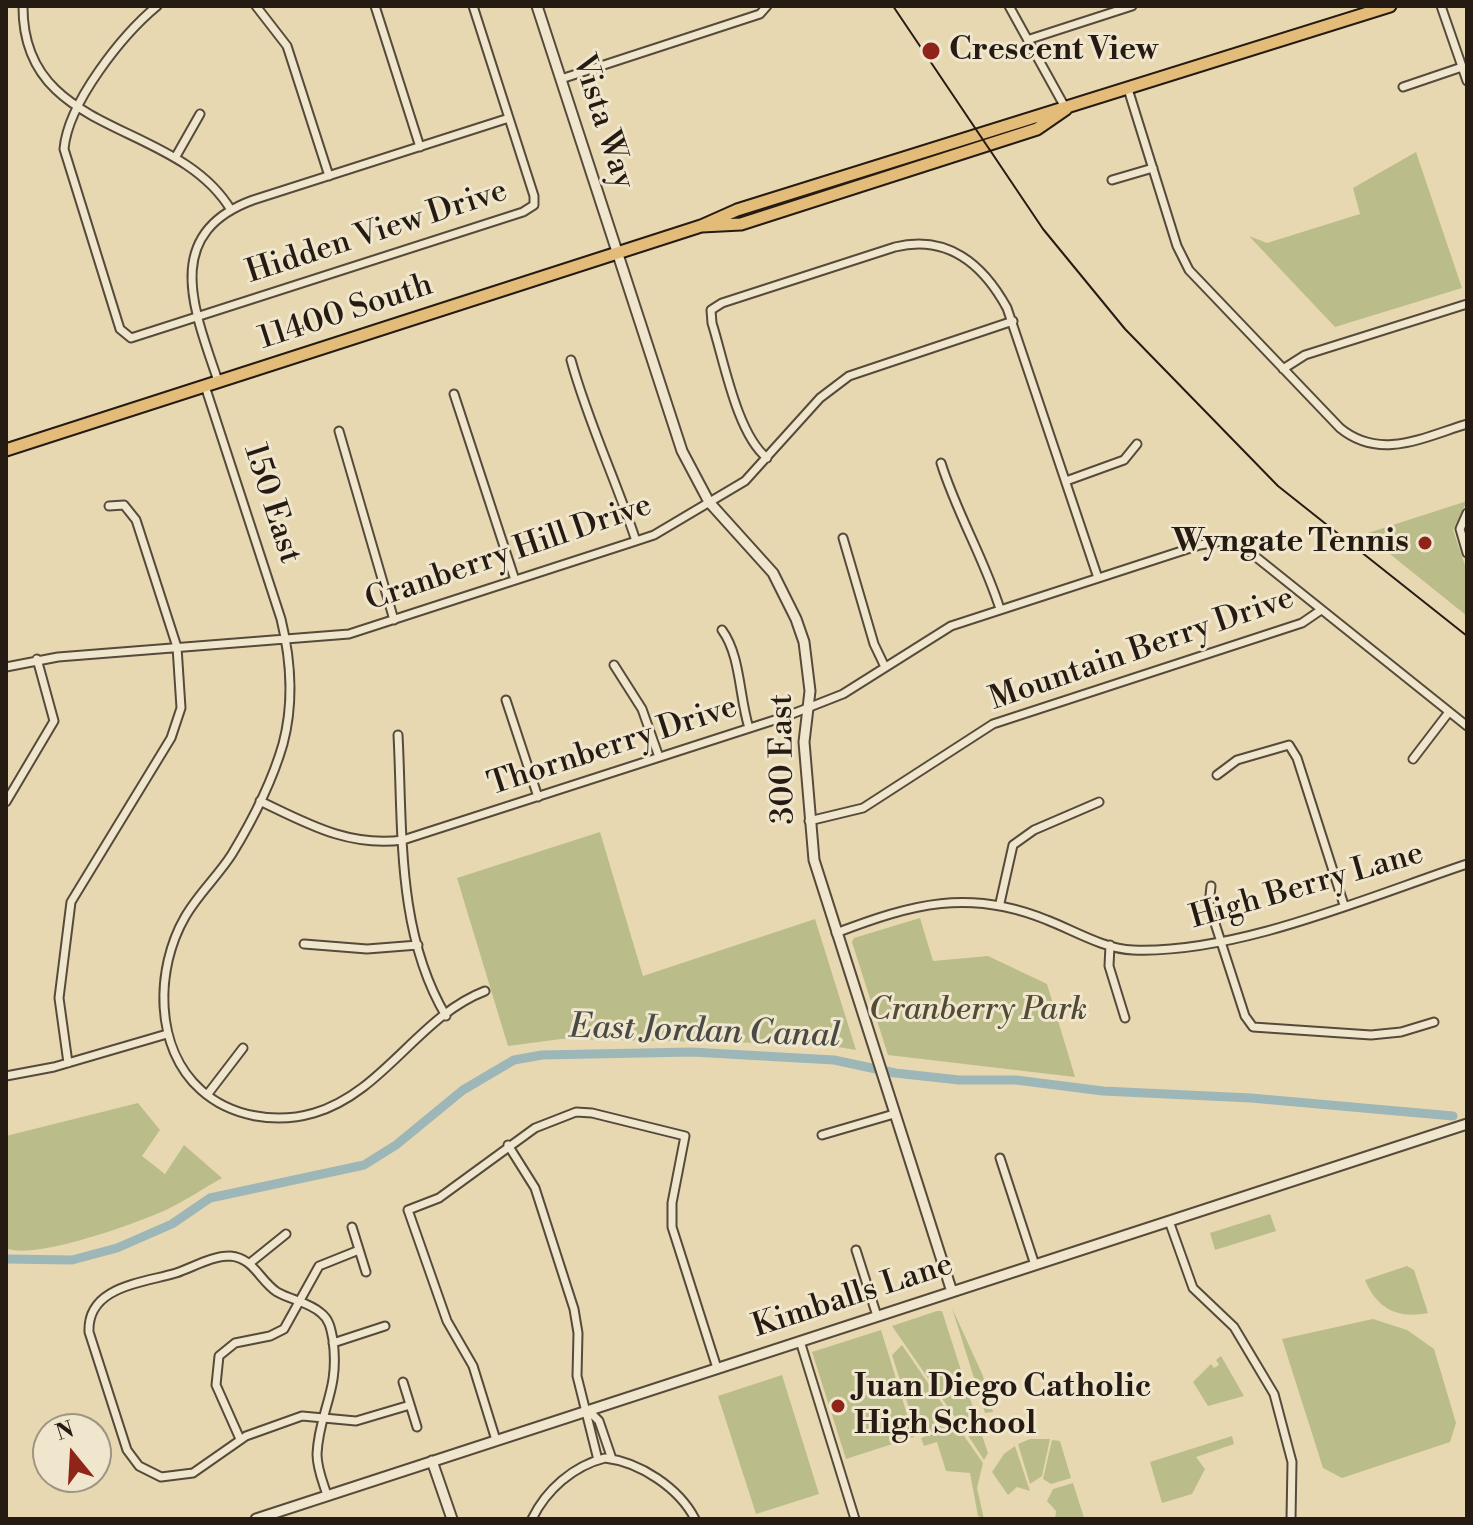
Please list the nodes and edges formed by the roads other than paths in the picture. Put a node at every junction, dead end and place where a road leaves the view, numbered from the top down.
1 (23, 6) edge
2 (256, 6) edge
3 (375, 6) edge
4 (473, 6) edge
5 (537, 6) edge
6 (767, 6) edge
7 (1009, 6) edge
8 (1132, 6) edge
9 (1390, 6) edge
10 (1441, 6) edge
11 (151, 8) edge
12 (1030, 39) junction
13 (1462, 67) junction
14 (561, 79) junction
15 (1467, 81) edge
16 (1403, 87) dead end
17 (1128, 89) junction
18 (79, 107) junction
19 (1066, 109) junction
20 (200, 114) dead end
21 (509, 118) junction
22 (420, 147) junction
23 (175, 158) junction
24 (1153, 168) junction
25 (329, 176) junction
26 (1112, 180) dead end
27 (231, 210) junction
28 (617, 253) junction
29 (1467, 304) edge
30 (197, 317) junction
31 (1013, 321) junction
32 (571, 360) dead end
33 (1283, 369) junction
34 (218, 381) junction
35 (205, 386) junction
36 (454, 394) dead end
37 (1467, 424) edge
38 (339, 431) dead end
39 (1137, 444) dead end
40 (6, 450) edge
41 (767, 458) junction
42 (941, 463) dead end
43 (1066, 481) junction
44 (709, 502) junction
45 (109, 506) dead end
46 (1465, 516) edge
47 (843, 538) dead end
48 (636, 541) junction
49 (1467, 553) edge
50 (1098, 578) junction
51 (515, 580) junction
52 (1000, 609) junction
53 (1321, 610) junction
54 (394, 620) junction
55 (722, 630) dead end
56 (285, 638) junction
57 (177, 647) junction
58 (37, 659) junction
59 (614, 665) dead end
60 (6, 667) edge
61 (885, 667) junction
62 (506, 700) dead end
63 (808, 708) junction
64 (1449, 712) junction
65 (1467, 726) edge
66 (749, 728) junction
67 (398, 735) dead end
68 (659, 757) junction
69 (1413, 759) dead end
70 (1217, 775) dead end
71 (538, 797) junction
72 (260, 801) junction
73 (6, 802) edge
74 (1099, 802) dead end
75 (809, 821) junction
76 (403, 840) junction
77 (1467, 864) edge
78 (1211, 886) dead end
79 (1000, 903) junction
80 (1344, 905) junction
81 (836, 933) junction
82 (1221, 943) junction
83 (304, 944) dead end
84 (418, 945) junction
85 (1110, 945) junction
86 (485, 991) dead end
87 (446, 1016) junction
88 (1125, 1018) dead end
89 (1434, 1022) dead end
90 (167, 1034) junction
91 (243, 1048) dead end
92 (68, 1063) junction
93 (6, 1076) edge
94 (207, 1095) junction
95 (894, 1114) junction
96 (1467, 1124) edge
97 (822, 1135) dead end
98 (508, 1145) junction
99 (1000, 1158) dead end
100 (1169, 1221) junction
101 (352, 1227) dead end
102 (286, 1234) dead end
103 (359, 1250) junction
104 (856, 1250) dead end
105 (250, 1263) junction
106 (1035, 1265) junction
107 (366, 1272) dead end
108 (952, 1292) junction
109 (300, 1302) junction
110 (877, 1316) junction
111 (385, 1326) dead end
112 (800, 1341) junction
113 (333, 1343) junction
114 (717, 1368) junction
115 (403, 1382) dead end
116 (410, 1405) junction
117 (588, 1410) junction
118 (326, 1416) junction
119 (417, 1427) dead end
120 (240, 1439) junction
121 (496, 1440) junction
122 (605, 1459) junction
123 (432, 1461) junction
124 (327, 1495) junction
125 (256, 1519) edge
126 (452, 1519) edge
127 (532, 1519) edge
128 (695, 1519) edge
129 (855, 1519) edge
130 (1291, 1519) edge

1 - 18 street
2 - 25 street
3 - 22 street
4 - 21 street, Hidden View Drive
5 - 14 street, Vista Way
6 - 14 street
7 - 12 street
8 - 12 street
9 - 17 main road, 11400 South
10 - 13 street
11 - 18 street
12 - 19 street
13 - 15 street
13 - 16 street
14 - 28 street, Vista Way
17 - 19 main road, 11400 South
17 - 24 street
18 - 23 street
18 - 30 street, Hidden View Drive
19 - 28 main road, 11400 South
20 - 23 street
21 - 22 street
21 - 30 street, Hidden View Drive
22 - 25 street
23 - 27 street
24 - 26 street
24 - 33 street
25 - 27 street
27 - 30 street
28 - 34 main road, 11400 South
28 - 44 street, 300 East
29 - 33 street
30 - 34 street
31 - 41 street, Cranberry Hill Drive
31 - 41 street
31 - 43 street
32 - 48 street
33 - 37 street
34 - 35 main road, 11400 South
35 - 40 main road, 11400 South
35 - 56 street, 150 East
36 - 51 street
38 - 54 street
39 - 43 street
41 - 44 street, Cranberry Hill Drive
42 - 52 street
43 - 50 street
44 - 48 street, Cranberry Hill Drive
44 - 63 street, 300 East
45 - 57 street
46 - 49 street
47 - 61 street
48 - 51 street, Cranberry Hill Drive
50 - 52 street, Thornberry Drive
50 - 53 street, Thornberry Drive
51 - 54 street, Cranberry Hill Drive
52 - 61 street, Thornberry Drive
53 - 64 street, Thornberry Drive
53 - 75 street, Mountain Berry Drive
54 - 56 street, Cranberry Hill Drive
55 - 66 street
56 - 57 street, Cranberry Hill Drive
56 - 72 street, 150 East
57 - 58 street, Cranberry Hill Drive
57 - 92 street
58 - 60 street, Cranberry Hill Drive
58 - 73 street
59 - 68 street
61 - 63 street, Thornberry Drive
62 - 71 street
63 - 66 street, Thornberry Drive
63 - 75 street, 300 East
64 - 65 street, Thornberry Drive
64 - 69 street
66 - 68 street, Thornberry Drive
67 - 76 street
68 - 71 street, Thornberry Drive
70 - 80 street
71 - 76 street, Thornberry Drive
72 - 76 street, Thornberry Drive
72 - 90 street, 150 East
74 - 79 street
75 - 81 street, 300 East
76 - 84 street
77 - 80 street, High Berry Lane
78 - 82 street
79 - 81 street, High Berry Lane
79 - 85 street, High Berry Lane
80 - 82 street, High Berry Lane
81 - 95 street, 300 East
82 - 85 street, High Berry Lane
82 - 89 street
83 - 84 street
84 - 87 street
85 - 88 street
86 - 87 street
87 - 94 street
90 - 92 street
90 - 94 street
91 - 94 street
92 - 93 street
95 - 97 street
95 - 108 street, 300 East
96 - 100 street, Kimballs Lane
98 - 114 street
98 - 117 street
98 - 121 street
99 - 106 street
100 - 106 street, Kimballs Lane
100 - 130 street
101 - 103 street
102 - 105 street
103 - 107 street
103 - 109 street
104 - 110 street
105 - 109 street
105 - 120 street
106 - 108 street, Kimballs Lane
108 - 110 street, Kimballs Lane
109 - 113 street
109 - 120 street
110 - 112 street, Kimballs Lane
111 - 113 street
112 - 114 street, Kimballs Lane
112 - 129 street
113 - 118 street
114 - 117 street, Kimballs Lane
115 - 116 street
116 - 118 street
116 - 119 street
117 - 121 street, Kimballs Lane
117 - 122 street
117 - 122 street
118 - 120 street
118 - 124 street
121 - 123 street, Kimballs Lane
122 - 127 street
122 - 128 street
123 - 124 street, Kimballs Lane
123 - 126 street
124 - 125 street, Kimballs Lane

